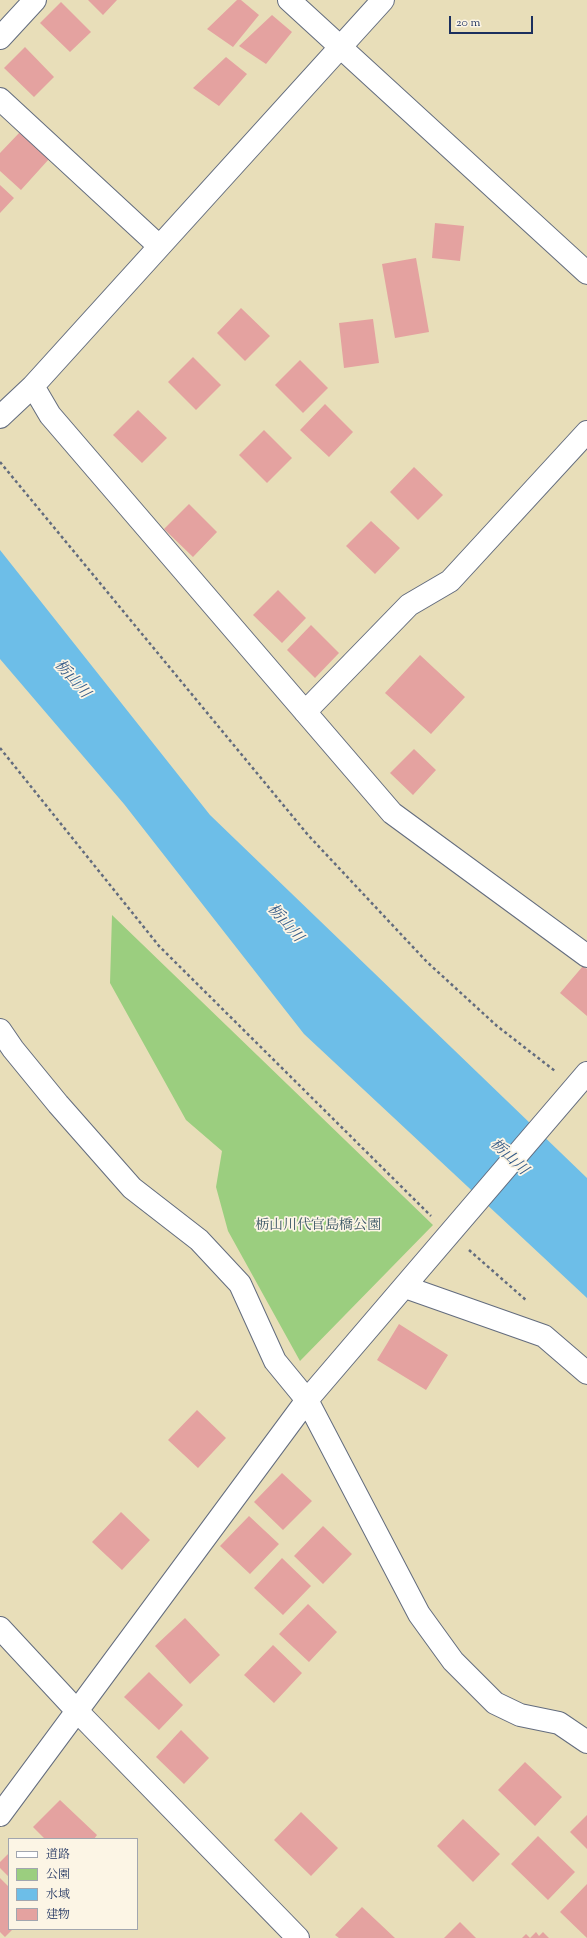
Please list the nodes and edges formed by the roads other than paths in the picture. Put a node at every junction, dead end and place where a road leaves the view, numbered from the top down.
1 (35, 0) edge
2 (289, 0) edge
3 (383, 0) edge
4 (0, 38) edge
5 (340, 46) junction
6 (0, 99) edge
7 (159, 246) junction
8 (587, 272) edge
9 (33, 386) junction
10 (0, 417) edge
11 (587, 432) edge
12 (305, 712) junction
13 (587, 956) edge
14 (0, 1030) edge
15 (6, 1055) edge
16 (583, 1086) edge
17 (405, 1287) junction
18 (587, 1373) edge
19 (307, 1400) junction
20 (0, 1628) edge
21 (78, 1712) junction
22 (587, 1742) edge
23 (0, 1815) edge
24 (298, 1938) edge

1 - 4 street
2 - 5 street
3 - 5 street
5 - 7 street
5 - 8 street
6 - 7 street
7 - 9 street
9 - 10 street
9 - 12 street
11 - 12 street
12 - 13 street
14 - 15 street
15 - 19 street
16 - 17 street
17 - 18 street
17 - 19 street
19 - 21 street
19 - 22 street
20 - 21 street
21 - 23 street
21 - 24 street

